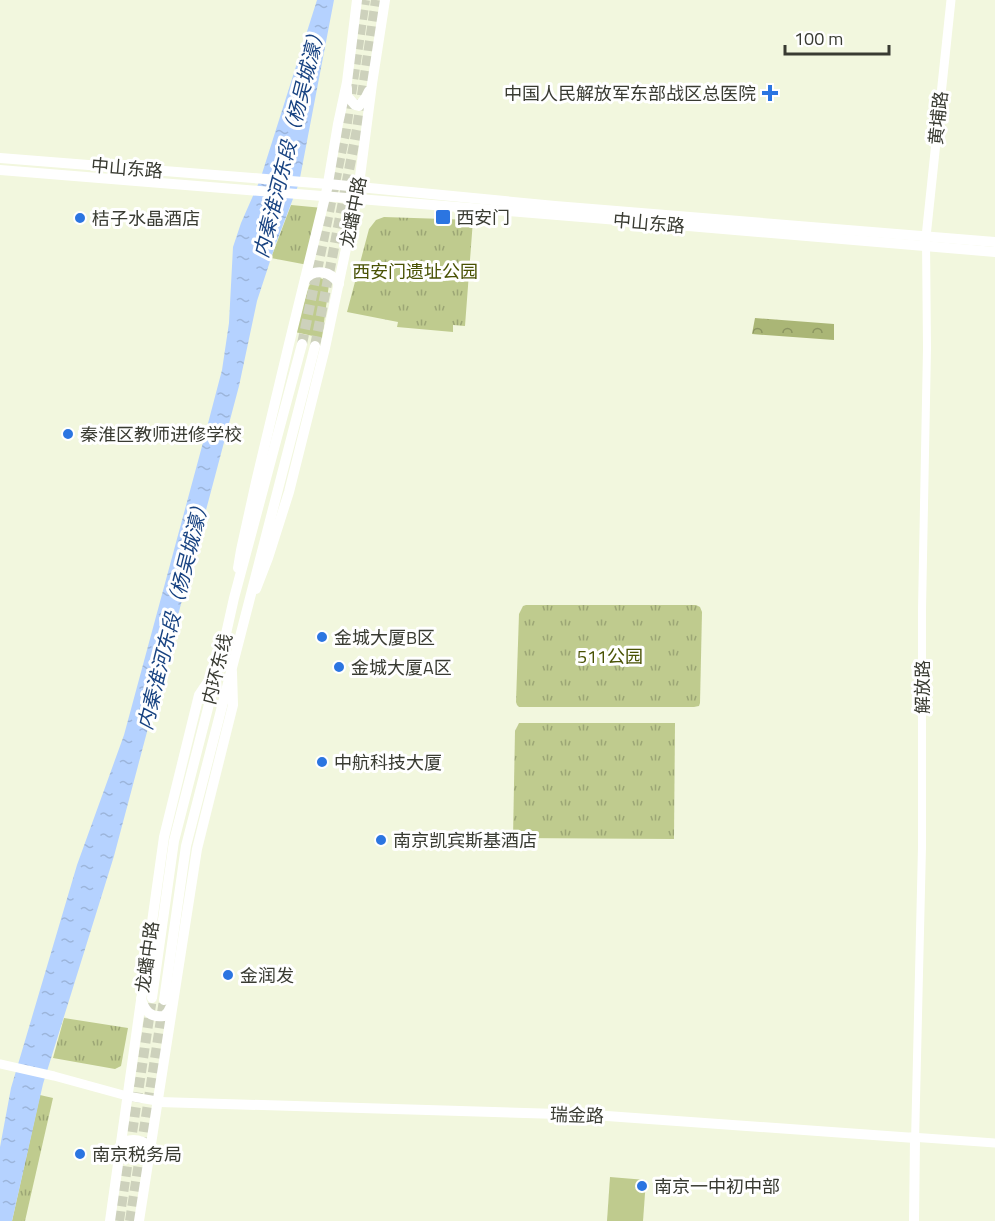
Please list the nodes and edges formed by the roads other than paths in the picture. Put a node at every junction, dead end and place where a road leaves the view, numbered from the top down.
1 (357, 0) edge
2 (385, 0) edge
3 (951, 0) edge
4 (346, 82) junction
5 (372, 84) junction
6 (0, 158) edge
7 (0, 170) edge
8 (328, 184) junction
9 (359, 187) junction
10 (326, 197) junction
11 (357, 199) junction
12 (926, 242) junction
13 (995, 242) edge
14 (995, 252) edge
15 (305, 279) junction
16 (339, 284) junction
17 (302, 344) tunnel mouth
18 (315, 346) tunnel mouth
19 (234, 598) junction
20 (246, 615) junction
21 (219, 665) junction
22 (231, 669) junction
23 (146, 998) junction
24 (169, 1001) junction
25 (3, 1065) edge
26 (127, 1096) junction
27 (159, 1102) junction
28 (915, 1138) junction
29 (121, 1143) junction
30 (995, 1143) edge
31 (151, 1147) junction
32 (110, 1221) edge
33 (139, 1221) edge
34 (914, 1221) edge

1 - 4 main road, 龙蟠中路
2 - 5 main road, 龙蟠中路
3 - 12 main road, 黄埔路
4 - 5 main road
4 - 8 main road, 龙蟠中路
5 - 9 main road, 龙蟠中路
6 - 8 main road, 中山东路
7 - 10 main road, 中山东路
8 - 9 main road, 中山东路
8 - 10 main road, 龙蟠中路
9 - 11 main road, 龙蟠中路
9 - 12 main road, 中山东路
10 - 11 main road, 中山东路
10 - 15 main road, 龙蟠中路
11 - 12 main road, 中山东路
11 - 16 main road, 龙蟠中路
12 - 13 main road, 中山东路
12 - 14 main road, 中山东路
12 - 28 street, 解放路
15 - 16 main road
15 - 19 main road, 龙蟠中路
16 - 20 main road, 龙蟠中路
17 - 19 main road, 内环东线
18 - 20 main road, 内环东线
19 - 21 main road, 内环东线
20 - 22 main road, 内环东线
21 - 23 main road, 内环东线
21 - 23 main road, 龙蟠中路
22 - 24 main road, 内环东线
22 - 24 main road, 龙蟠中路
23 - 24 main road
23 - 26 main road, 龙蟠中路
24 - 27 main road, 龙蟠中路
25 - 26 main road, 瑞金路
26 - 27 main road, 瑞金路
26 - 29 main road, 龙蟠中路
27 - 28 main road, 瑞金路
27 - 31 main road, 龙蟠中路
28 - 30 main road, 瑞金路
28 - 34 street, 解放路
29 - 31 main road
29 - 32 main road, 龙蟠中路
31 - 33 main road, 龙蟠中路

